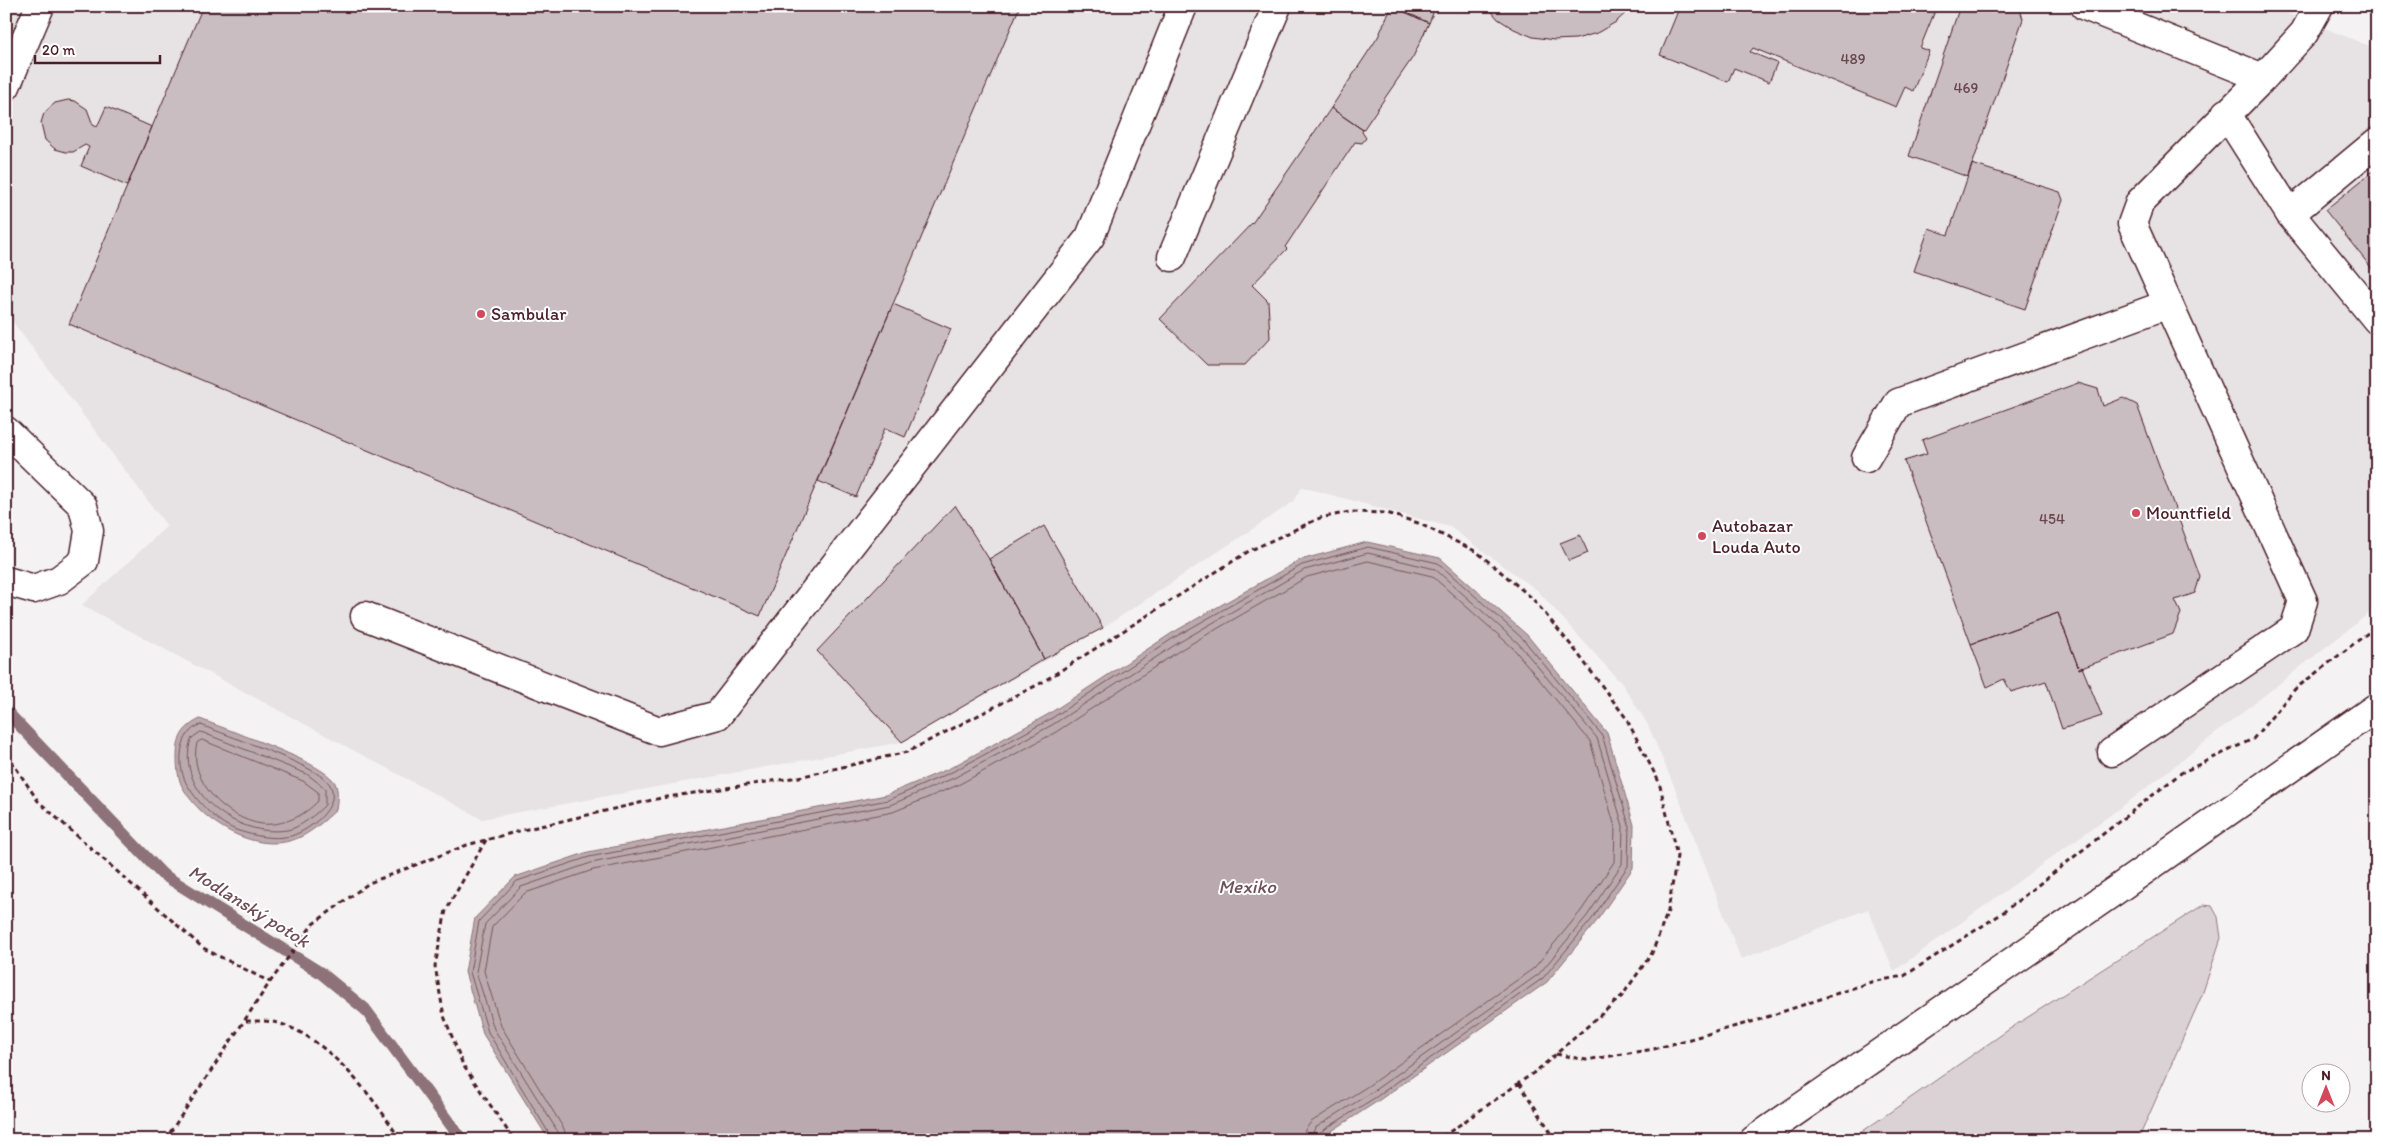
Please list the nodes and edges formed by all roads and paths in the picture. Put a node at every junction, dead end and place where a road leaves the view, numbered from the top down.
1 (40, 6) edge
2 (1183, 6) edge
3 (1277, 6) edge
4 (2085, 6) edge
5 (2319, 6) edge
6 (2372, 6) edge
7 (2377, 8) edge
8 (2263, 78) junction
9 (6, 86) edge
10 (2226, 113) junction
11 (2377, 142) edge
12 (2290, 214) junction
13 (1172, 257) dead end
14 (2168, 304) junction
15 (2377, 320) edge
16 (6, 430) edge
17 (1866, 458) dead end
18 (6, 581) edge
19 (365, 616) dead end
20 (2377, 626) edge
21 (2377, 707) edge
22 (2112, 752) dead end
23 (6, 753) edge
24 (486, 840) junction
25 (270, 982) junction
26 (245, 1020) junction
27 (1556, 1054) junction
28 (1519, 1083) junction
29 (165, 1140) edge
30 (400, 1140) edge
31 (514, 1140) edge
32 (1438, 1140) edge
33 (1556, 1140) edge
34 (1754, 1140) edge

1 - 9 main road
2 - 19 main road
3 - 13 main road
4 - 8 main road
5 - 8 main road
6 - 7 path
8 - 10 main road
10 - 12 main road
10 - 14 main road
11 - 12 main road
12 - 15 main road
14 - 17 main road
14 - 22 main road
16 - 18 main road
20 - 27 path
21 - 34 main road
23 - 25 path
24 - 25 path
24 - 27 path
24 - 31 path
25 - 26 path
26 - 29 path
26 - 30 path
27 - 28 path
28 - 32 path
28 - 33 path

